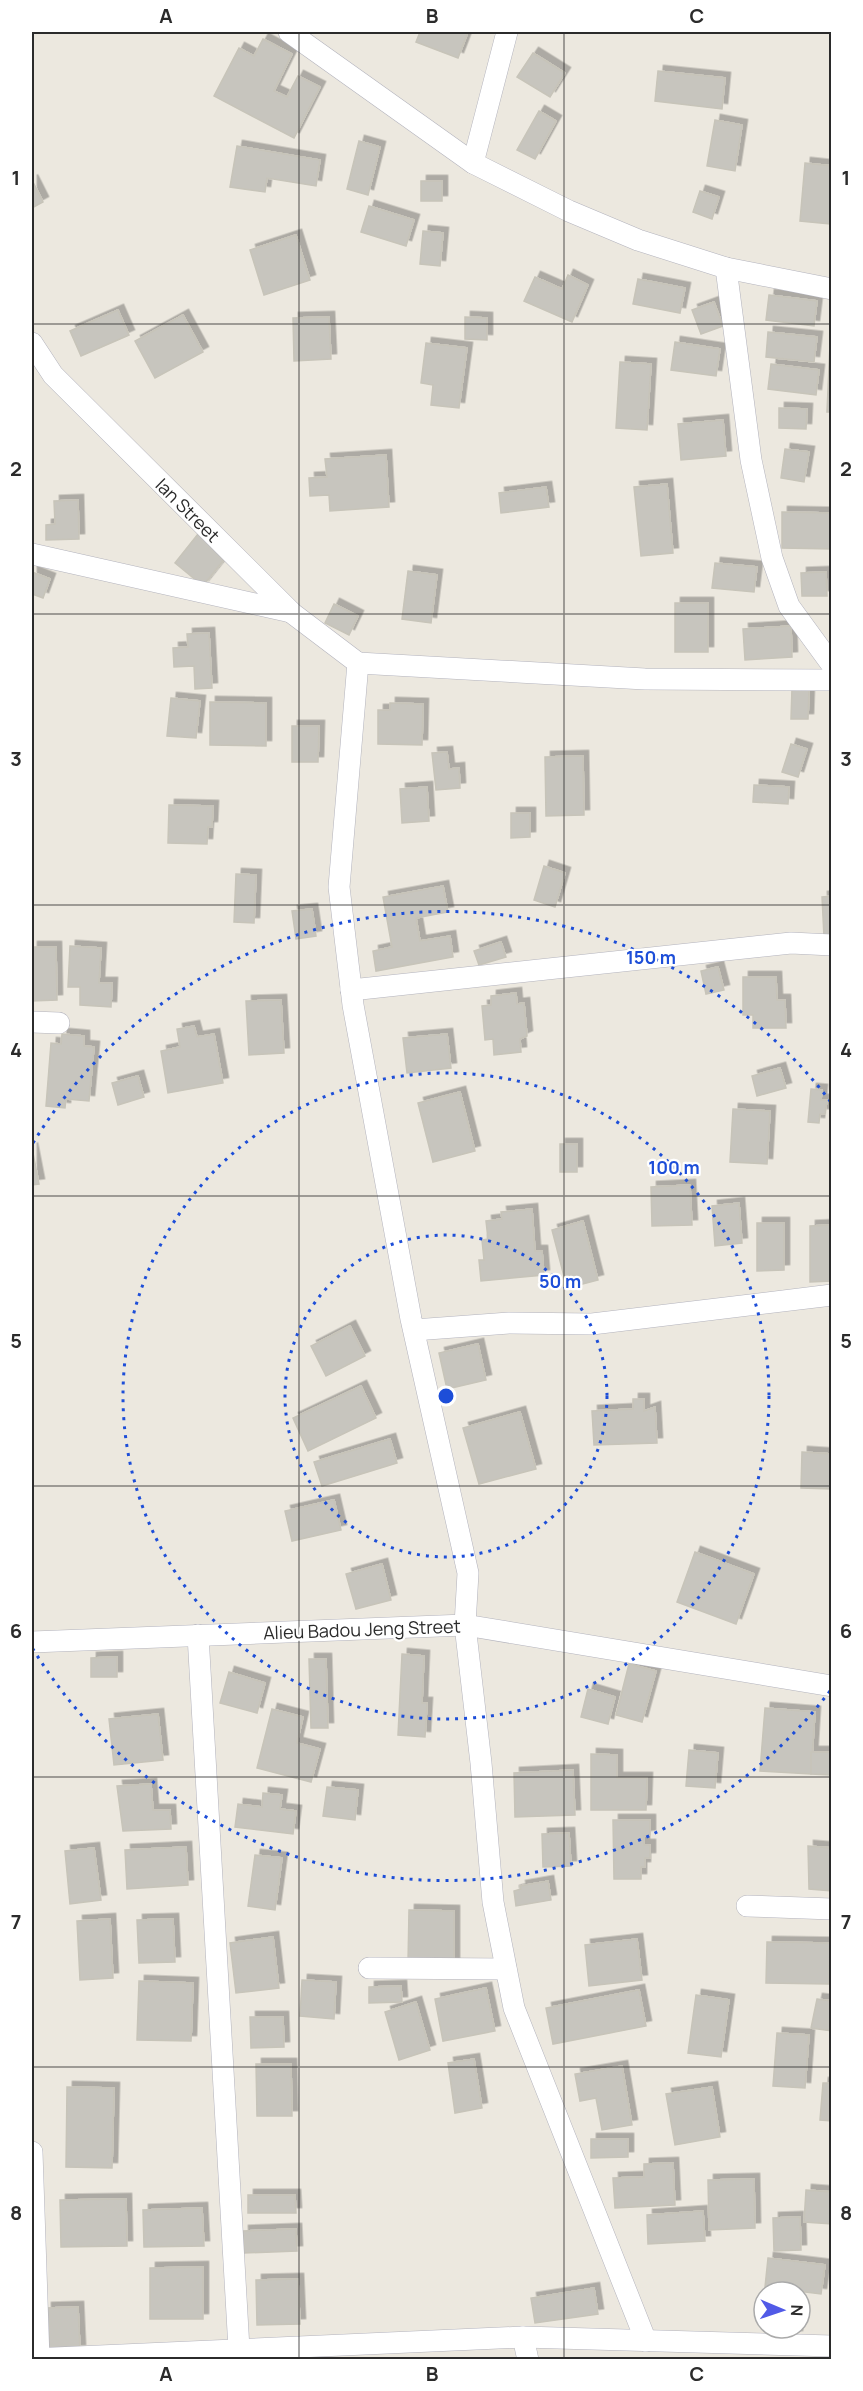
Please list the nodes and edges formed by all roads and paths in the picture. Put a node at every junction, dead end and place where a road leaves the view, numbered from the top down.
1 (289, 32) edge
2 (507, 32) edge
3 (473, 163) junction
4 (726, 268) junction
5 (831, 289) edge
6 (32, 343) edge
7 (32, 554) edge
8 (292, 613) junction
9 (358, 663) junction
10 (831, 665) edge
11 (831, 680) edge
12 (831, 945) edge
13 (351, 990) junction
14 (32, 1022) edge
15 (59, 1023) dead end
16 (831, 1295) edge
17 (414, 1330) junction
18 (465, 1625) junction
19 (198, 1635) junction
20 (32, 1642) edge
21 (831, 1686) edge
22 (747, 1906) dead end
23 (831, 1909) edge
24 (369, 1968) dead end
25 (506, 1969) junction
26 (32, 2152) edge
27 (523, 2337) junction
28 (646, 2341) junction
29 (831, 2346) edge
30 (239, 2349) junction
31 (32, 2359) edge
32 (39, 2359) edge
33 (528, 2360) edge

1 - 3 street
2 - 3 street
3 - 4 street
4 - 5 street
4 - 10 street
6 - 8 street, Ian Street
7 - 8 street
8 - 9 street, Ian Street
9 - 11 street
9 - 13 street
12 - 13 street
13 - 17 street
14 - 15 street
16 - 17 street
17 - 18 street
18 - 19 street, Alieu Badou Jeng Street
18 - 21 street, Alieu Badou Jeng Street
18 - 25 street
19 - 20 street, Alieu Badou Jeng Street
19 - 30 street
22 - 23 street
24 - 25 street
25 - 28 street
26 - 32 street
27 - 28 street
27 - 30 street
27 - 33 street
28 - 29 street
30 - 32 street
31 - 32 street

